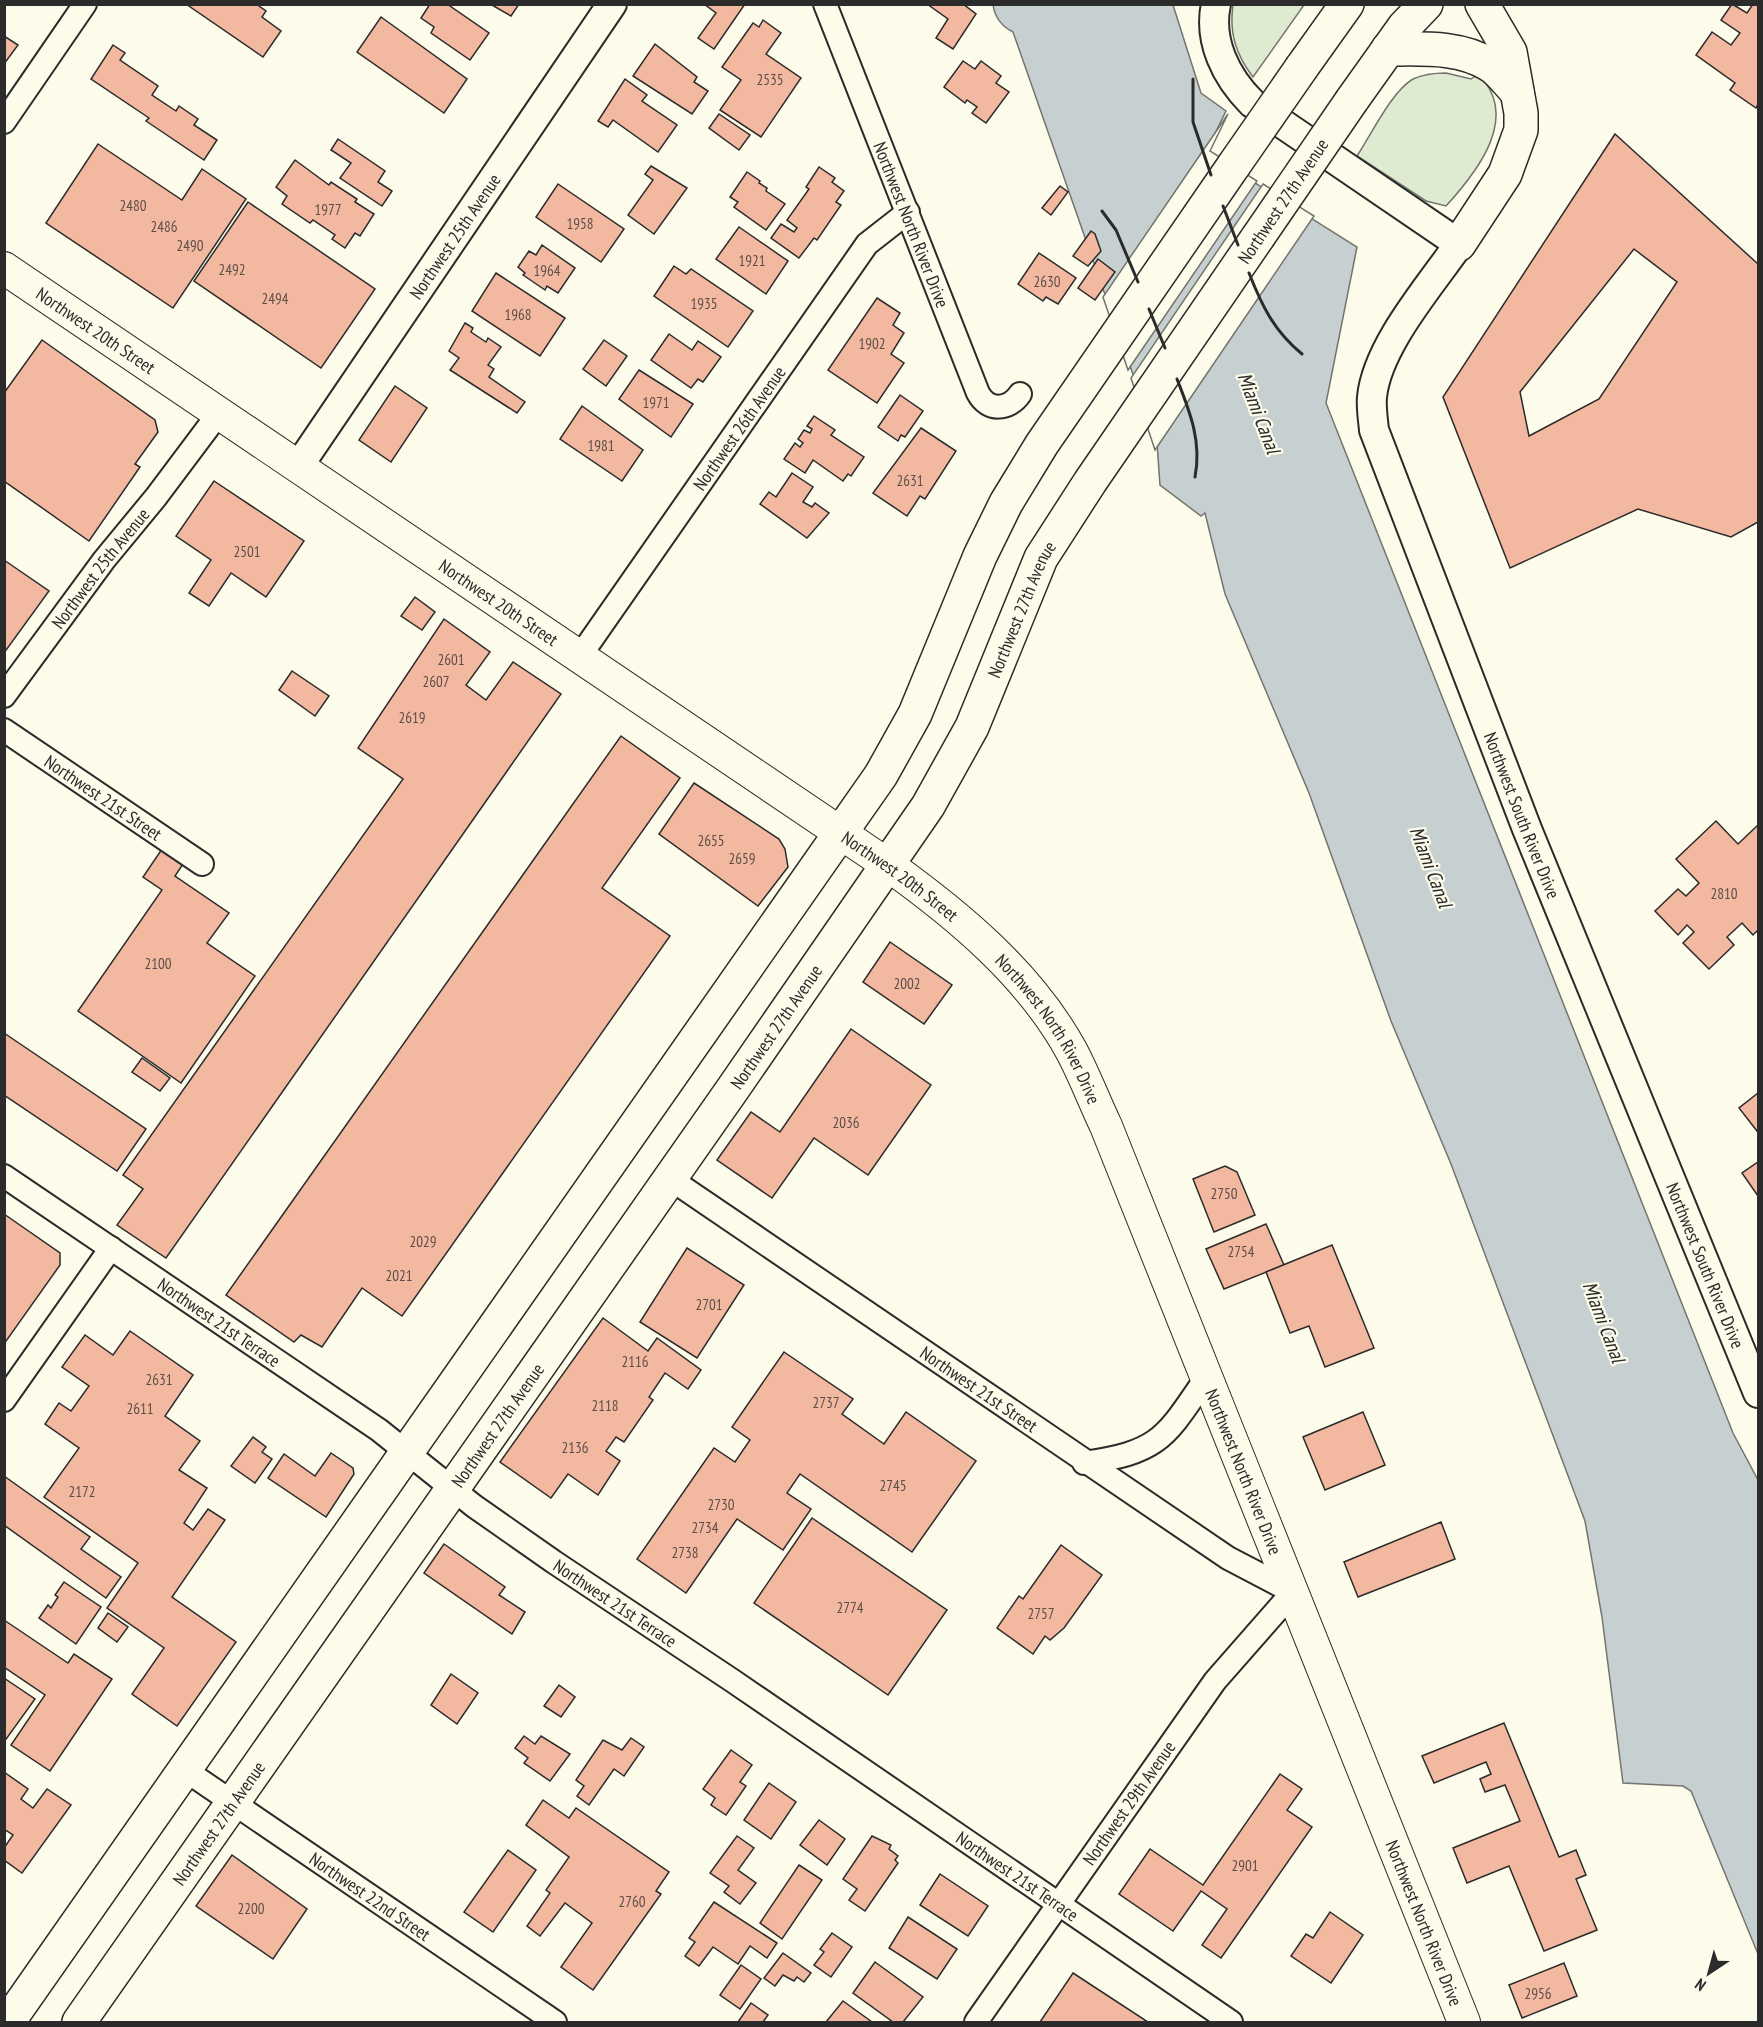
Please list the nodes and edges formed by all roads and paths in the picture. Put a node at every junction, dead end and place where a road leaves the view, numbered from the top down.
1 (85, 4) edge
2 (612, 4) edge
3 (825, 4) edge
4 (1216, 4) edge
5 (1347, 4) edge
6 (1426, 4) edge
7 (1482, 4) edge
8 (1388, 49) junction
9 (1516, 92) junction
10 (4, 122) edge
11 (908, 212) junction
12 (1459, 244) junction
13 (4, 268) edge
14 (1020, 394) dead end
15 (219, 413) junction
16 (298, 467) junction
17 (580, 656) junction
18 (4, 696) edge
19 (4, 730) edge
20 (841, 833) junction
21 (202, 864) dead end
22 (888, 865) junction
23 (986, 945) joint
24 (4, 1176) edge
25 (669, 1178) junction
26 (111, 1248) junction
27 (1206, 1378) junction
28 (1758, 1393) edge
29 (4, 1400) edge
30 (409, 1452) junction
31 (1084, 1463) junction
32 (452, 1489) junction
33 (1293, 1592) junction
34 (185, 1770) junction
35 (231, 1802) junction
36 (1058, 1905) junction
37 (8, 2022) edge
38 (79, 2022) edge
39 (555, 2022) edge
40 (976, 2022) edge
41 (1231, 2022) edge
42 (1464, 2022) edge

1 - 10 street
2 - 16 street, Northwest 25th Avenue
3 - 11 street, Northwest North River Drive
4 - 12 street
5 - 20 highway, bridge
6 - 8 highway, Northwest 27th Avenue
7 - 9 highway
8 - 9 highway
8 - 22 highway, Northwest 27th Avenue, bridge
9 - 12 highway
11 - 14 street, Northwest North River Drive
11 - 17 street, Northwest 26th Avenue
12 - 28 street, Northwest South River Drive
13 - 15 main road, Northwest 20th Street
15 - 16 main road, Northwest 20th Street
15 - 18 street, Northwest 25th Avenue
16 - 17 main road, Northwest 20th Street
17 - 20 main road, Northwest 20th Street
19 - 21 street, Northwest 21st Street
20 - 22 main road, Northwest 20th Street
20 - 30 highway
22 - 23 main road, Northwest 20th Street
22 - 25 highway, Northwest 27th Avenue
23 - 27 main road, Northwest North River Drive
24 - 26 street, Northwest 21st Terrace
25 - 31 street, Northwest 21st Street
25 - 32 highway, Northwest 27th Avenue
26 - 29 street
26 - 30 street, Northwest 21st Terrace
27 - 31 street
27 - 33 main road, Northwest North River Drive
30 - 32 street, Northwest 21st Terrace
30 - 34 highway
31 - 33 street, Northwest 21st Street
32 - 35 highway, Northwest 27th Avenue
32 - 36 street, Northwest 21st Terrace
33 - 36 street, Northwest 29th Avenue
33 - 42 main road, Northwest North River Drive
34 - 35 street, Northwest 22nd Street
34 - 37 highway
35 - 38 highway, Northwest 27th Avenue
35 - 39 street, Northwest 22nd Street
36 - 40 street, Northwest 29th Avenue
36 - 41 street, Northwest 21st Terrace

